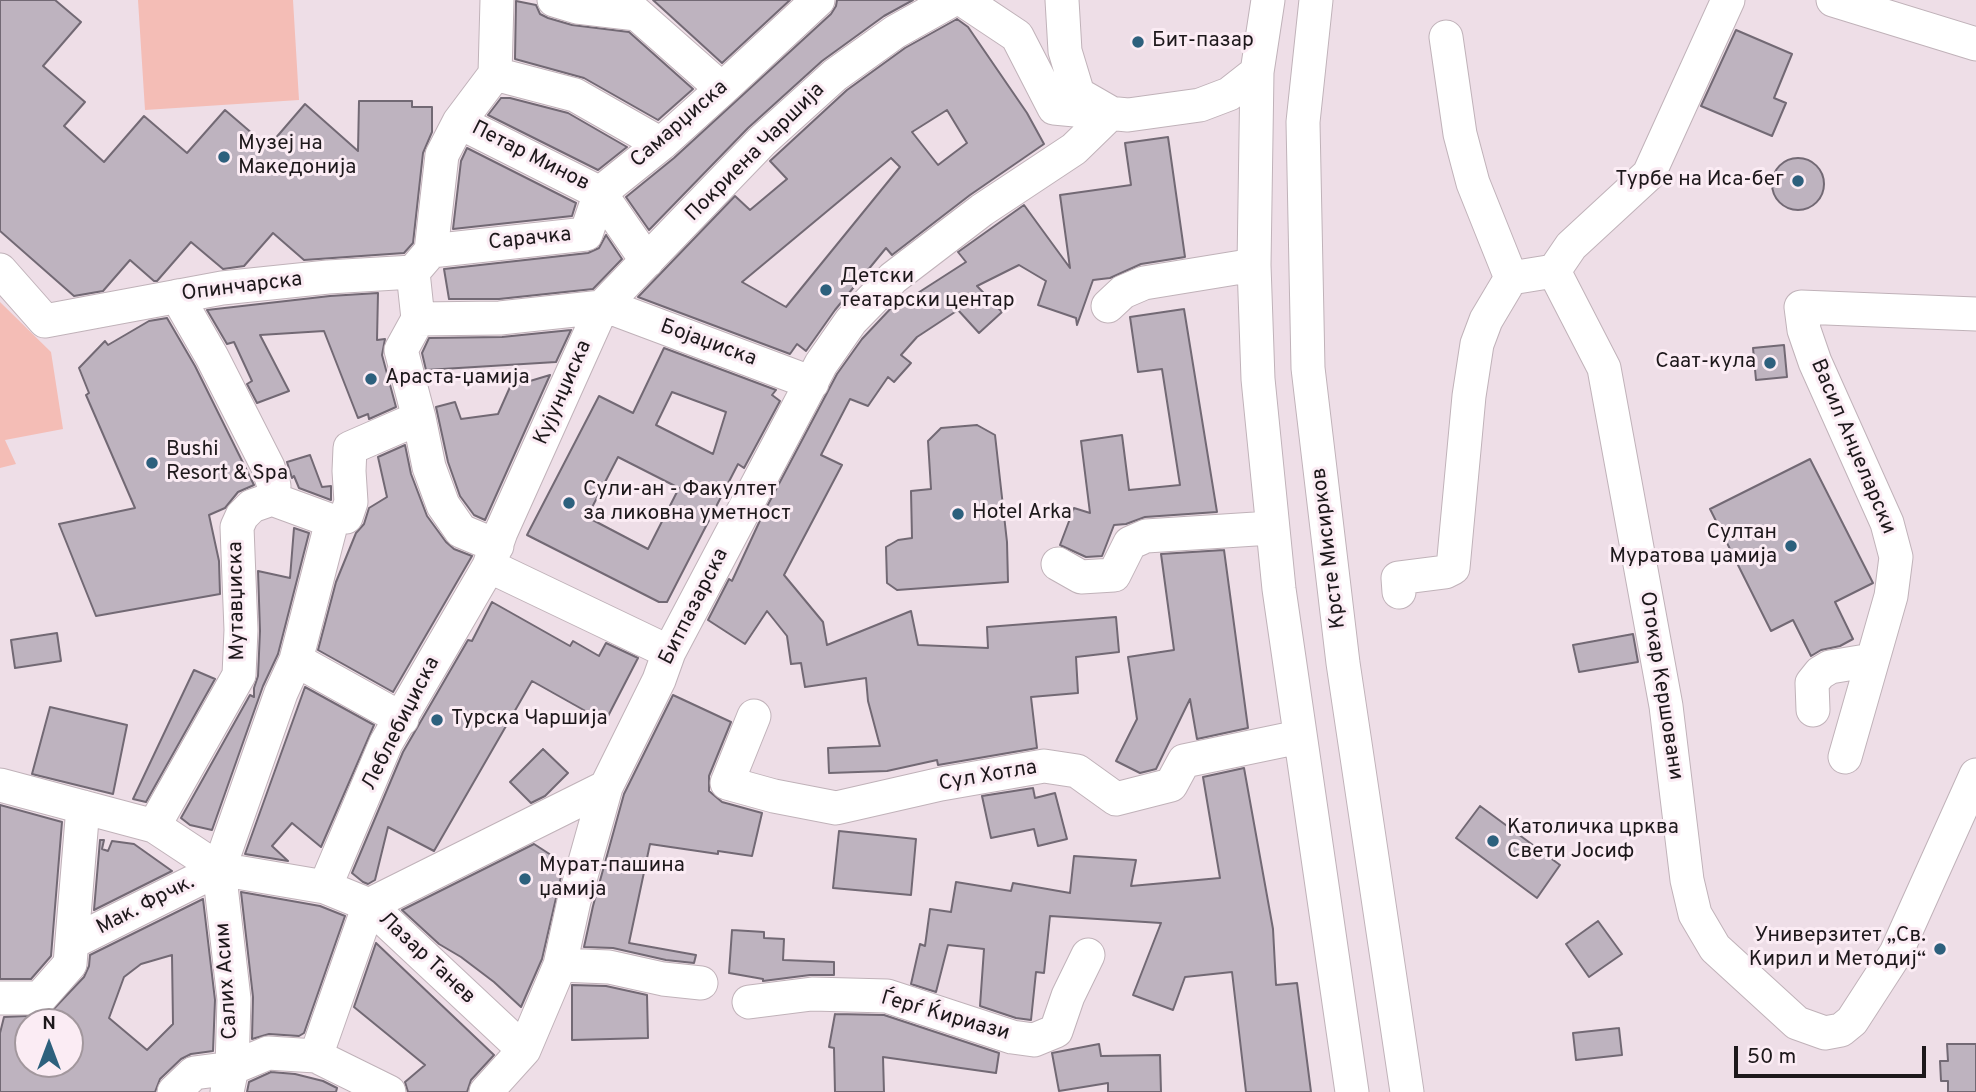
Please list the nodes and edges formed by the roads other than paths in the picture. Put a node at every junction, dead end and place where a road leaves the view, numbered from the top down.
1 (497, 0) edge
2 (554, 0) edge
3 (818, 0) edge
4 (952, 0) edge
5 (964, 0) edge
6 (1062, 0) edge
7 (1268, 0) edge
8 (1316, 0) edge
9 (1728, 0) edge
10 (1833, 0) edge
11 (1446, 37) dead end
12 (1976, 44) edge
13 (1258, 72) junction
14 (495, 74) junction
15 (722, 89) junction
16 (1199, 105) junction
17 (1111, 113) junction
18 (459, 121) junction
19 (661, 144) junction
20 (1256, 153) junction
21 (600, 193) junction
22 (658, 250) junction
23 (422, 262) junction
24 (1254, 265) junction
25 (0, 270) edge
26 (1554, 271) junction
27 (1511, 278) junction
28 (177, 296) junction
29 (1108, 306) dead end
30 (602, 307) junction
31 (1976, 314) edge
32 (418, 319) junction
33 (813, 383) junction
34 (419, 418) junction
35 (272, 499) junction
36 (346, 517) dead end
37 (1271, 528) junction
38 (493, 556) junction
39 (1058, 564) dead end
40 (1398, 585) dead end
41 (669, 652) junction
42 (296, 660) junction
43 (1872, 660) junction
44 (239, 675) junction
45 (281, 692) junction
46 (1813, 710) dead end
47 (754, 716) dead end
48 (402, 719) junction
49 (1299, 737) junction
50 (1845, 757) dead end
51 (1976, 775) edge
52 (0, 785) edge
53 (606, 787) junction
54 (83, 807) junction
55 (154, 826) junction
56 (219, 869) junction
57 (325, 887) junction
58 (369, 905) junction
59 (73, 942) junction
60 (1088, 955) dead end
61 (561, 965) junction
62 (701, 983) dead end
63 (0, 998) edge
64 (749, 1002) dead end
65 (524, 1050) junction
66 (316, 1056) junction
67 (230, 1080) edge
68 (174, 1092) edge
69 (389, 1092) edge
70 (486, 1092) edge
71 (1352, 1092) edge
72 (1407, 1092) edge

1 - 14 street
2 - 15 street
3 - 15 street, Самарџиска
4 - 22 street, Покриена Чаршија
5 - 17 street
6 - 17 street
7 - 13 street
8 - 72 street, Крсте Мисирков
9 - 26 street
10 - 12 street
11 - 27 street
13 - 16 street
13 - 20 street
14 - 18 street
14 - 19 street
15 - 19 street, Самарџиска
16 - 17 street
16 - 20 street
17 - 33 street, Битпазарска
18 - 21 street, Петар Минов
18 - 23 street
19 - 21 street, Самарџиска
20 - 24 street
21 - 22 street
21 - 23 street, Сарачка
22 - 30 street, Кујунџиска
23 - 28 street, Опинчарска
23 - 32 street
24 - 29 street
24 - 37 street
25 - 28 street, Опинчарска
26 - 27 street
26 - 51 street, Отокар Кершовани
27 - 40 street
28 - 35 street
30 - 32 street
30 - 33 street, Бојаџиска
30 - 38 street, Кујунџиска
31 - 43 street, Васил Анџеларски
32 - 34 street
33 - 41 street, Битпазарска
34 - 36 street
34 - 38 street
35 - 42 street
35 - 44 street, Мутавџиска
37 - 39 street
37 - 49 street
38 - 41 street
38 - 48 street, Леблебиџиска
41 - 53 street, Битпазарска
42 - 45 street
42 - 48 street
43 - 46 street
43 - 50 street, Васил Анџеларски
44 - 45 street
44 - 55 street, Мутавџиска
45 - 56 street
47 - 49 street, Сул Хотла
48 - 57 street, Леблебиџиска
49 - 71 street
52 - 54 street, Лазар Танев
53 - 58 street
53 - 61 street, Битпазарска
54 - 55 street, Лазар Танев
54 - 59 street
55 - 56 street, Лазар Танев
56 - 57 street, Лазар Танев
56 - 59 street, Мак. Фрчк.
56 - 67 street, Салих Асим
57 - 58 street, Лазар Танев
58 - 65 street, Лазар Танев
58 - 66 street
59 - 63 street
60 - 64 street, Ѓерѓ Ќириази
61 - 62 street
61 - 65 street, Битпазарска
65 - 70 street, Битпазарска
66 - 67 street
66 - 69 street
67 - 68 street

